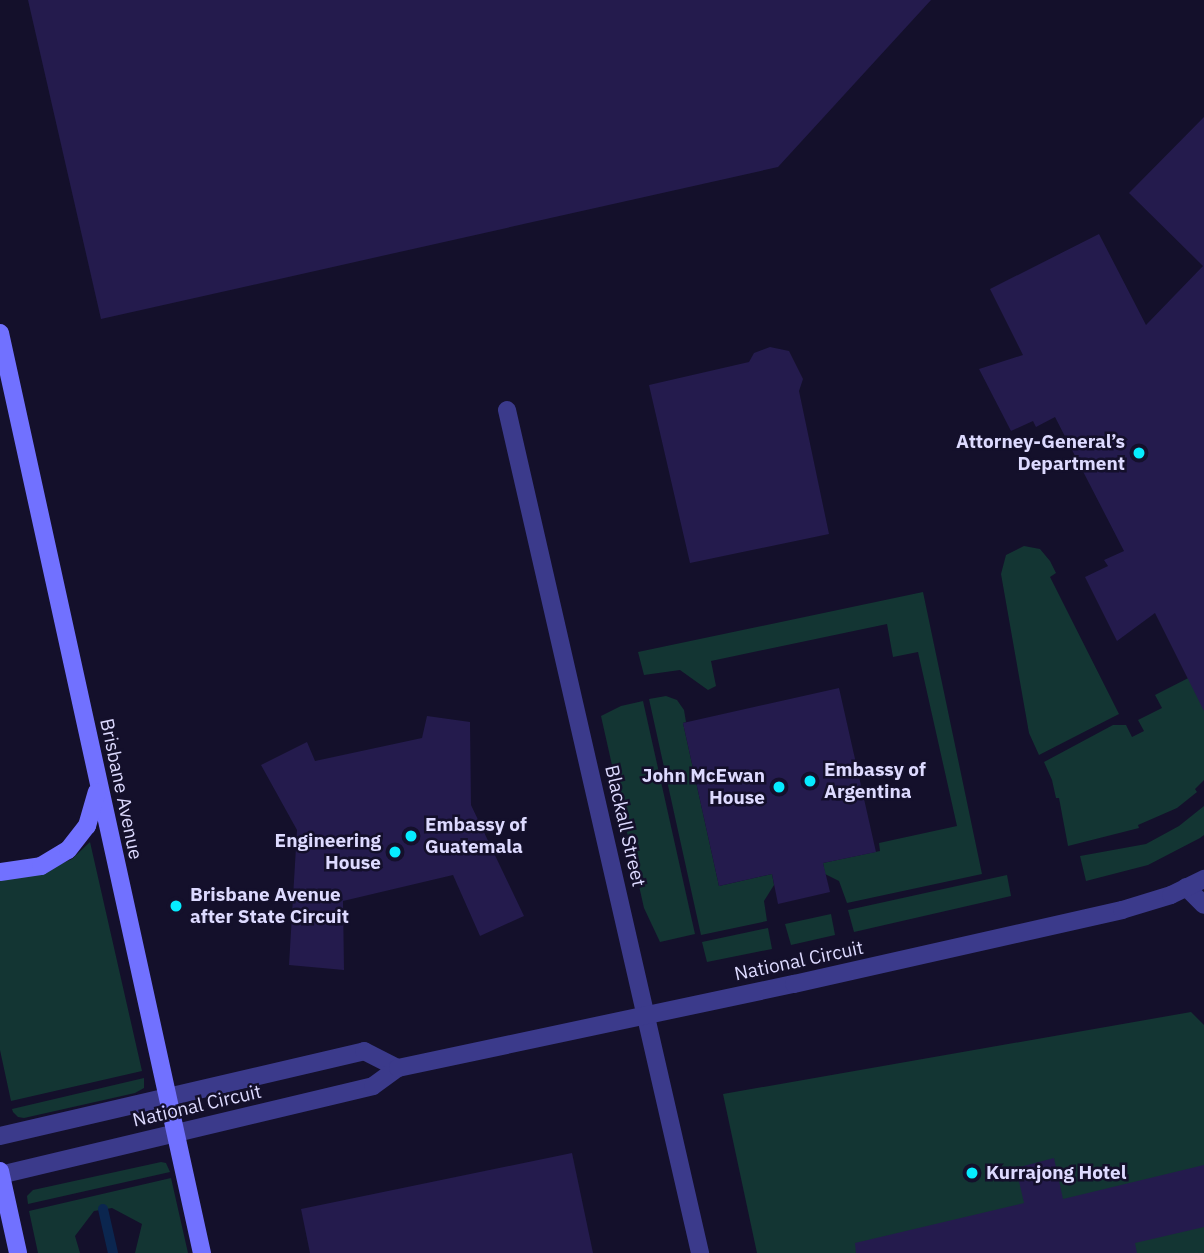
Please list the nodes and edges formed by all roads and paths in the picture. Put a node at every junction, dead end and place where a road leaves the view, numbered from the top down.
1 (0, 333) edge
2 (507, 410) dead end
3 (94, 768) junction
4 (0, 872) edge
5 (1204, 879) edge
6 (1186, 887) junction
7 (1204, 905) edge
8 (646, 1015) junction
9 (398, 1068) junction
10 (168, 1097) junction
11 (176, 1133) junction
12 (0, 1136) edge
13 (0, 1173) edge
14 (18, 1253) edge
15 (202, 1253) edge
16 (700, 1253) edge

1 - 3 main road, Brisbane Avenue
2 - 8 street, Blackall Street
3 - 4 main road
3 - 10 main road, Brisbane Avenue
5 - 6 street, National Circuit
6 - 7 street
6 - 8 street, National Circuit
8 - 9 street, National Circuit
8 - 16 street, Blackall Street
9 - 10 street, National Circuit
9 - 11 street, National Circuit
10 - 11 main road, Brisbane Avenue
10 - 12 street, National Circuit
11 - 13 street, National Circuit
11 - 15 main road, Brisbane Avenue
13 - 14 main road

